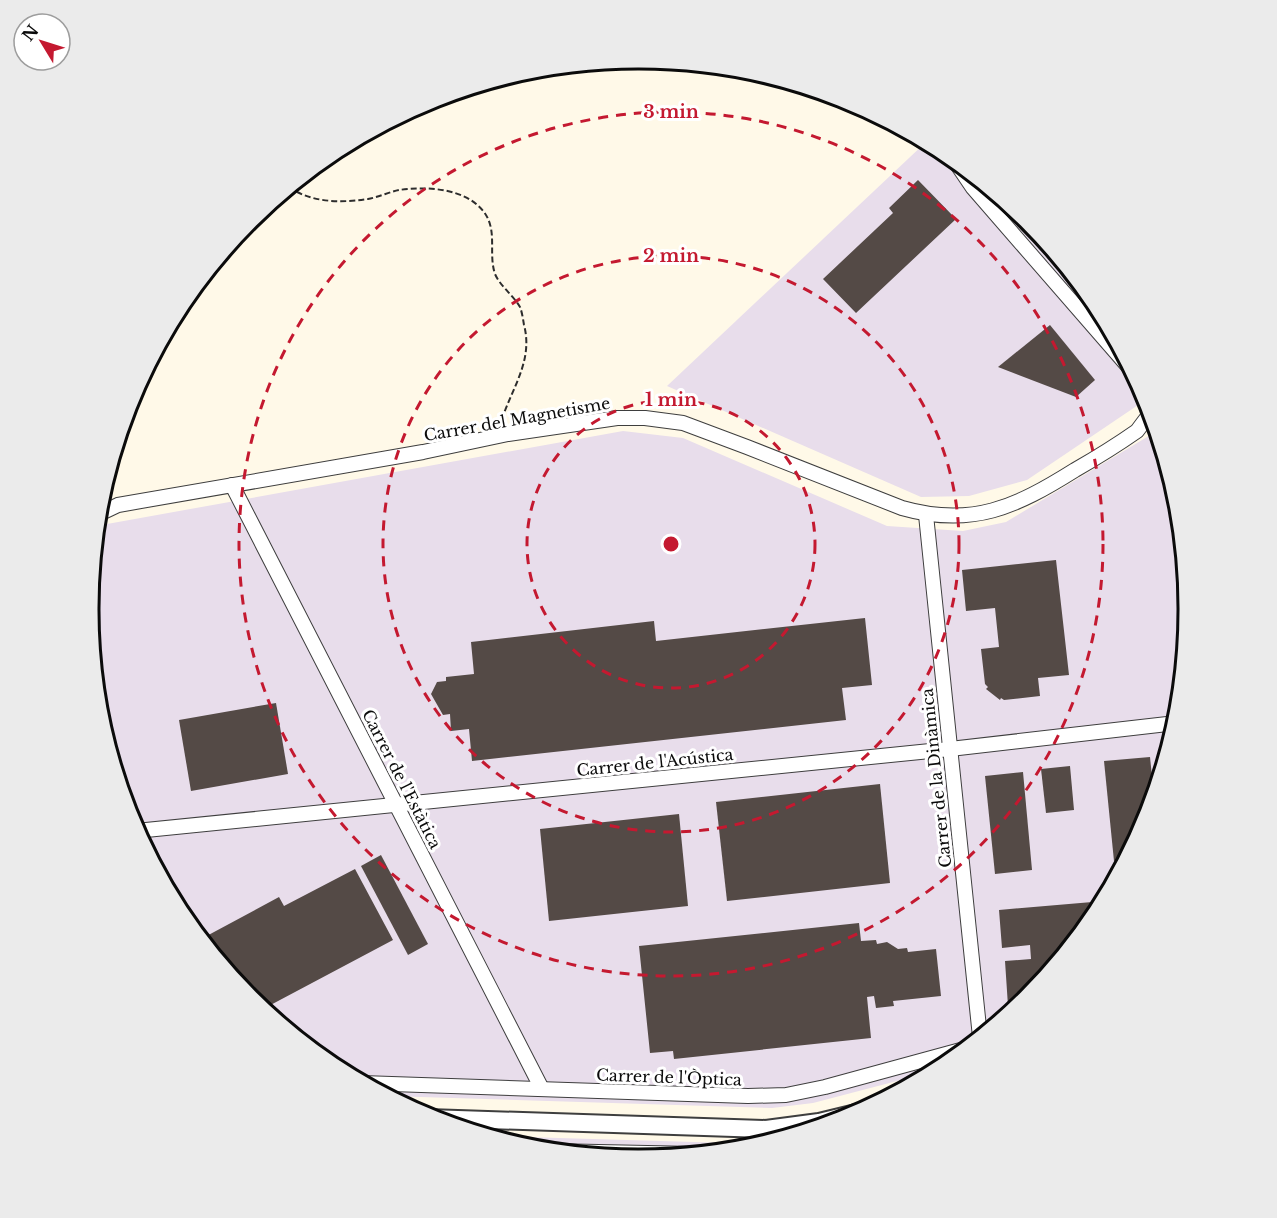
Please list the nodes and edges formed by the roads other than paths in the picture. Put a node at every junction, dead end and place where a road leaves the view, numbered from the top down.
1 (970, 183) edge
2 (1109, 344) edge
3 (1144, 421) edge
4 (232, 485) junction
5 (108, 509) edge
6 (926, 515) junction
7 (1166, 724) edge
8 (950, 749) junction
9 (397, 804) junction
10 (146, 830) edge
11 (979, 1028) edge
12 (943, 1055) edge
13 (381, 1084) edge
14 (542, 1089) junction
15 (463, 1119) edge
16 (797, 1125) edge

1 - 2 street
3 - 6 street, Carrer del Magnetisme
4 - 5 street, Carrer del Magnetisme
4 - 6 street, Carrer del Magnetisme
4 - 9 street, Carrer de l'Estàtica
6 - 8 street, Carrer de la Dinàmica
7 - 8 street, Carrer de l'Acústica
8 - 9 street, Carrer de l'Acústica
8 - 11 street, Carrer de la Dinàmica
9 - 10 street, Carrer de l'Acústica
9 - 14 street, Carrer de l'Estàtica
12 - 14 street, Carrer de l'Òptica
13 - 14 street, Carrer de l'Òptica
15 - 16 street

